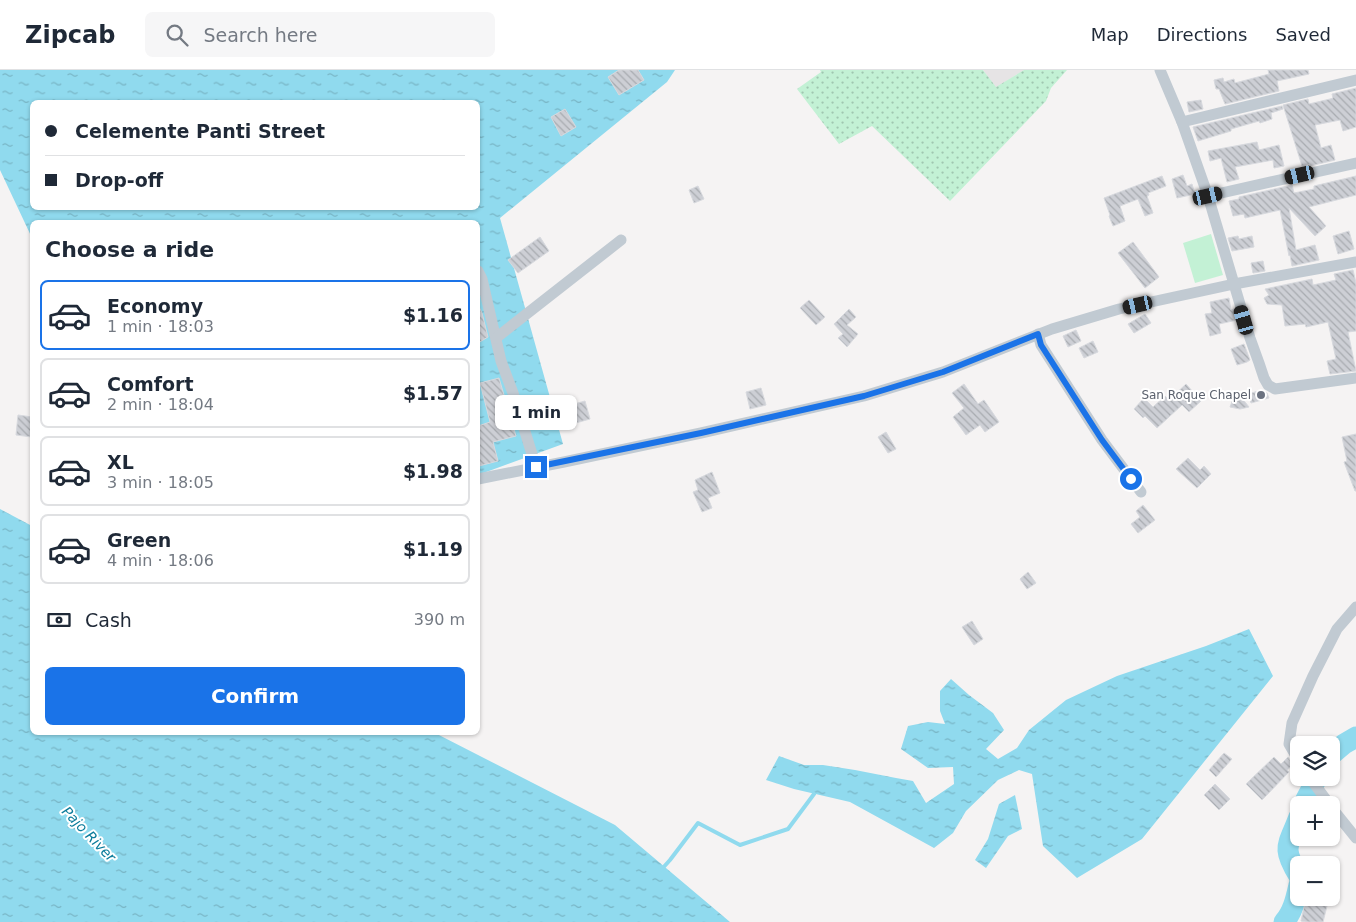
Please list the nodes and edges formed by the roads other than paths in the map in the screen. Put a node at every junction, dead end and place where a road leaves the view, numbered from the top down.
1 (1160, 70) edge
2 (1356, 80) edge
3 (1182, 122) junction
4 (1356, 163) edge
5 (1208, 196) junction
6 (621, 240) dead end
7 (1356, 262) edge
8 (480, 275) edge
9 (1234, 284) junction
10 (1038, 334) junction
11 (496, 338) junction
12 (1356, 378) edge
13 (536, 467) junction
14 (480, 479) edge
15 (1141, 492) dead end
16 (1356, 607) edge
17 (1290, 736) edge
18 (1340, 818) edge
19 (1356, 838) edge

1 - 3 street
2 - 3 street
3 - 5 street
4 - 5 street
5 - 9 street
6 - 11 street
7 - 9 street
8 - 11 street
9 - 10 street
9 - 12 street
10 - 13 street
10 - 15 street
11 - 13 street
13 - 14 street
16 - 17 street
18 - 19 street

